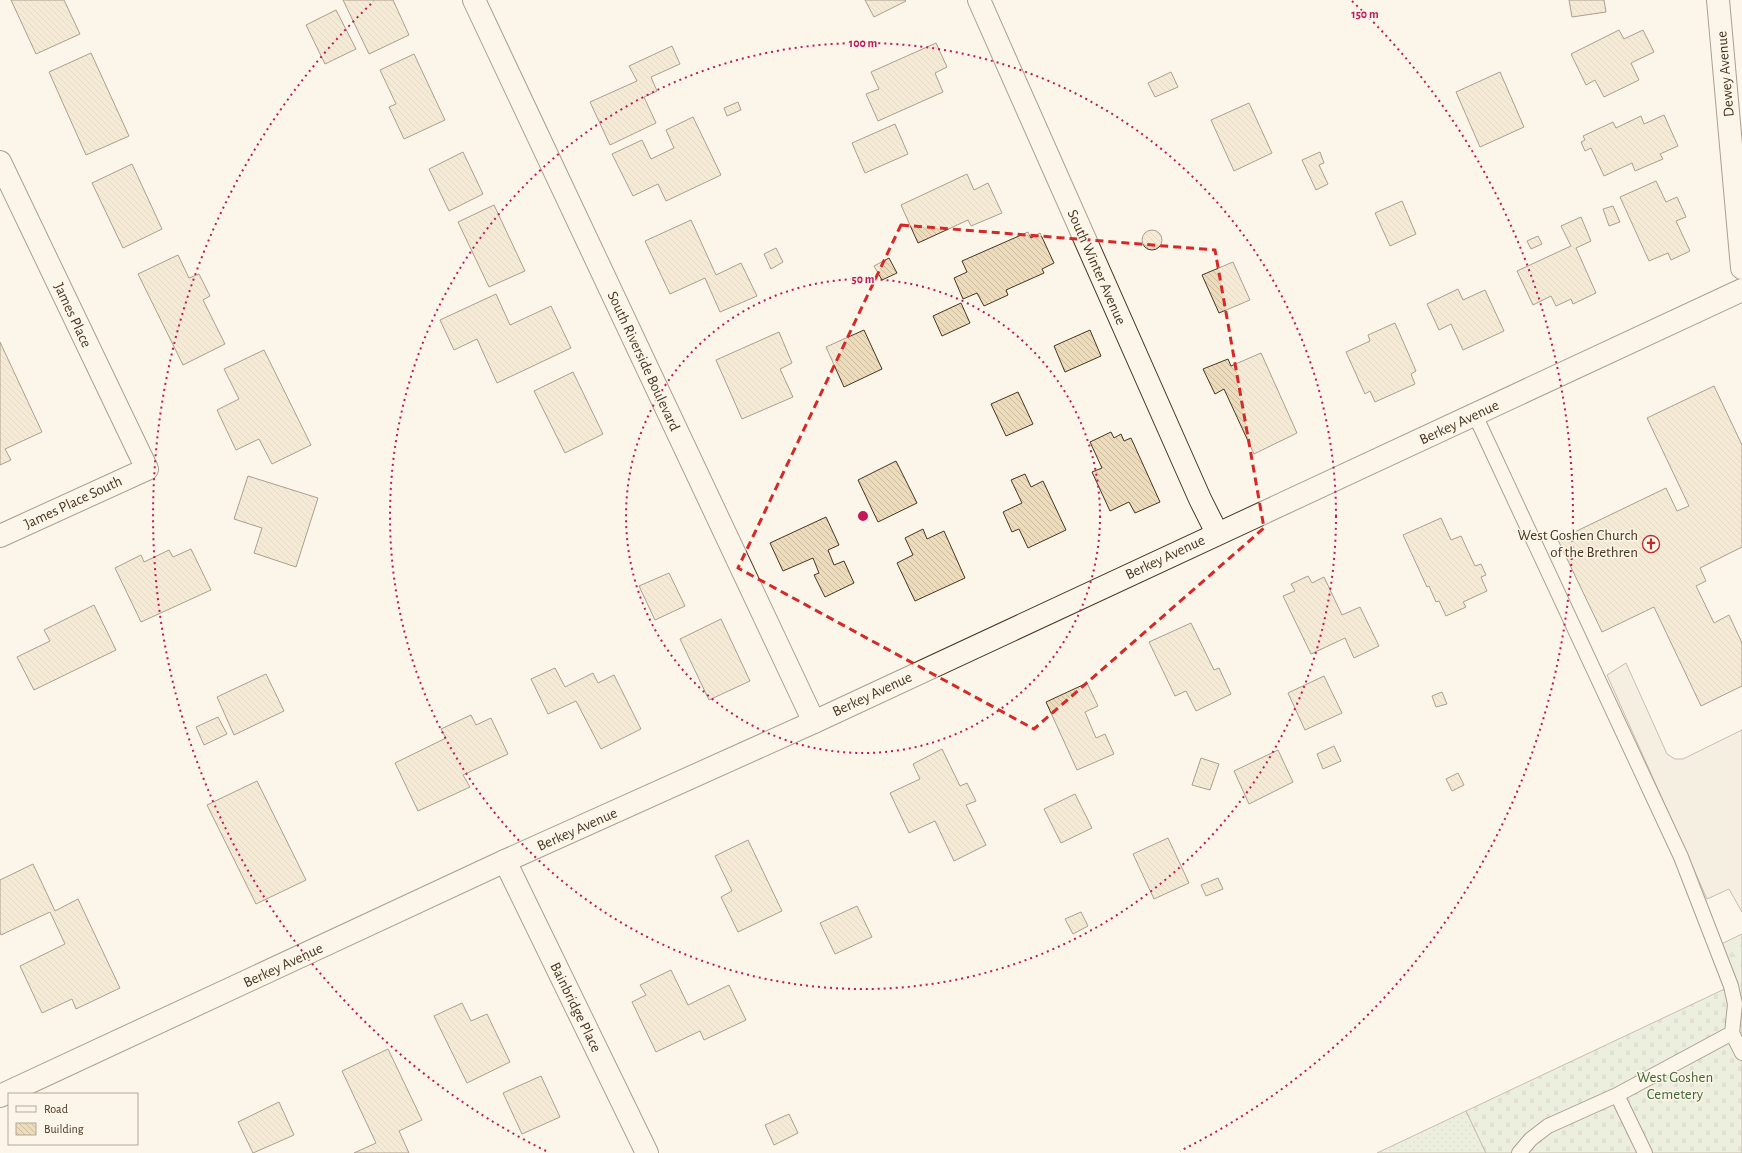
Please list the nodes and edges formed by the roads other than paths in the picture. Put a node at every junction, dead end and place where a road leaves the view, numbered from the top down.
1 (474, 0) edge
2 (979, 0) edge
3 (1718, 0) edge
4 (0, 162) edge
5 (1742, 268) edge
6 (1742, 290) edge
7 (1476, 415) junction
8 (147, 469) joint
9 (1217, 533) junction
10 (0, 536) edge
11 (814, 722) junction
12 (505, 861) junction
13 (1732, 1033) junction
14 (1742, 1053) edge
15 (1617, 1095) junction
16 (0, 1096) edge
17 (647, 1153) edge
18 (1520, 1153) edge
19 (1645, 1153) edge

1 - 11 street, South Riverside Boulevard
2 - 9 street, South Winter Avenue
3 - 5 street, Dewey Avenue
4 - 8 street, James Place
6 - 7 street, Berkey Avenue
7 - 9 street, Berkey Avenue
7 - 13 lane
8 - 10 street, James Place South
9 - 11 street, Berkey Avenue
11 - 12 street, Berkey Avenue
12 - 16 street, Berkey Avenue
12 - 17 street, Bainbridge Place
13 - 14 lane
13 - 15 lane
15 - 18 lane
15 - 19 lane

